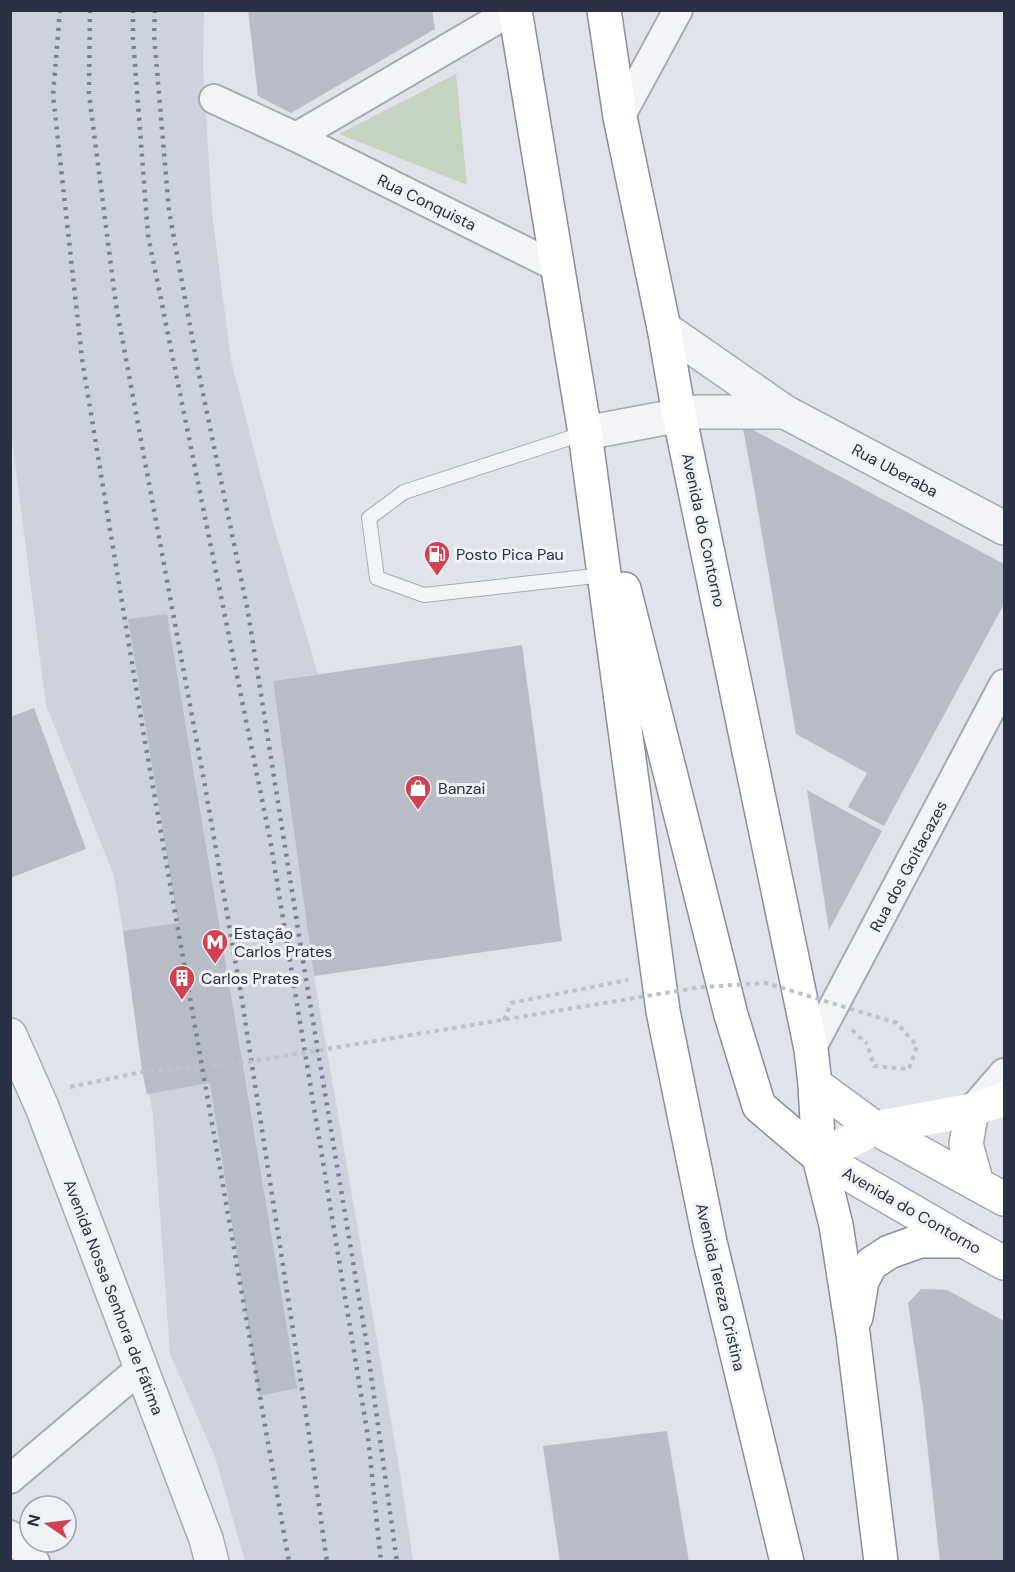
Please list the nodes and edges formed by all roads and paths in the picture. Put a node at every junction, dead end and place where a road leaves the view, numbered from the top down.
1 (514, 10) edge
2 (604, 10) edge
3 (678, 10) edge
4 (214, 99) dead end
5 (620, 117) junction
6 (296, 137) junction
7 (557, 267) junction
8 (664, 328) junction
9 (785, 412) junction
10 (679, 414) junction
11 (585, 433) junction
12 (1005, 528) edge
13 (605, 575) junction
14 (1005, 684) edge
15 (618, 983) dead end
16 (504, 1020) junction
17 (10, 1035) edge
18 (867, 1044) dead end
19 (811, 1049) junction
20 (10, 1073) edge
21 (1005, 1073) edge
22 (815, 1084) junction
23 (70, 1087) dead end
24 (1005, 1099) edge
25 (42, 1107) junction
26 (972, 1110) junction
27 (875, 1128) junction
28 (819, 1157) junction
29 (991, 1192) edge
30 (964, 1241) junction
31 (1005, 1263) edge
32 (853, 1334) junction
33 (141, 1368) junction
34 (10, 1479) edge
35 (10, 1535) edge
36 (35, 1562) edge
37 (212, 1562) edge
38 (787, 1562) edge
39 (881, 1562) edge

1 - 6 street
1 - 7 main road
2 - 5 main road, Avenida do Contorno
3 - 5 street
4 - 6 street, Rua Conquista
5 - 8 main road, Avenida do Contorno
6 - 7 street, Rua Conquista
7 - 11 main road
8 - 9 street, Rua Uberaba
8 - 10 main road, Avenida do Contorno
9 - 10 street, Rua Uberaba
9 - 12 street, Rua Uberaba
10 - 11 street, Rua Uberaba
10 - 19 main road, Avenida do Contorno
11 - 13 main road
11 - 13 lane
11 - 28 main road, Avenida do Contorno
13 - 38 main road, Avenida Tereza Cristina
14 - 19 street, Rua dos Goitacazes
15 - 16 path
16 - 18 path, bridge
16 - 23 path, bridge
17 - 25 street, Avenida Nossa Senhora de Fátima
19 - 22 main road
20 - 25 street
21 - 26 street
22 - 27 main road
22 - 28 main road
24 - 26 main road
25 - 33 street, Avenida Nossa Senhora de Fátima
26 - 27 main road
26 - 29 main road
27 - 28 main road
27 - 29 main road
28 - 30 main road, Avenida do Contorno
28 - 32 main road
30 - 31 main road, Avenida do Contorno
30 - 32 main road
32 - 39 main road
33 - 34 street
33 - 37 street, Avenida Nossa Senhora de Fátima
35 - 36 street

